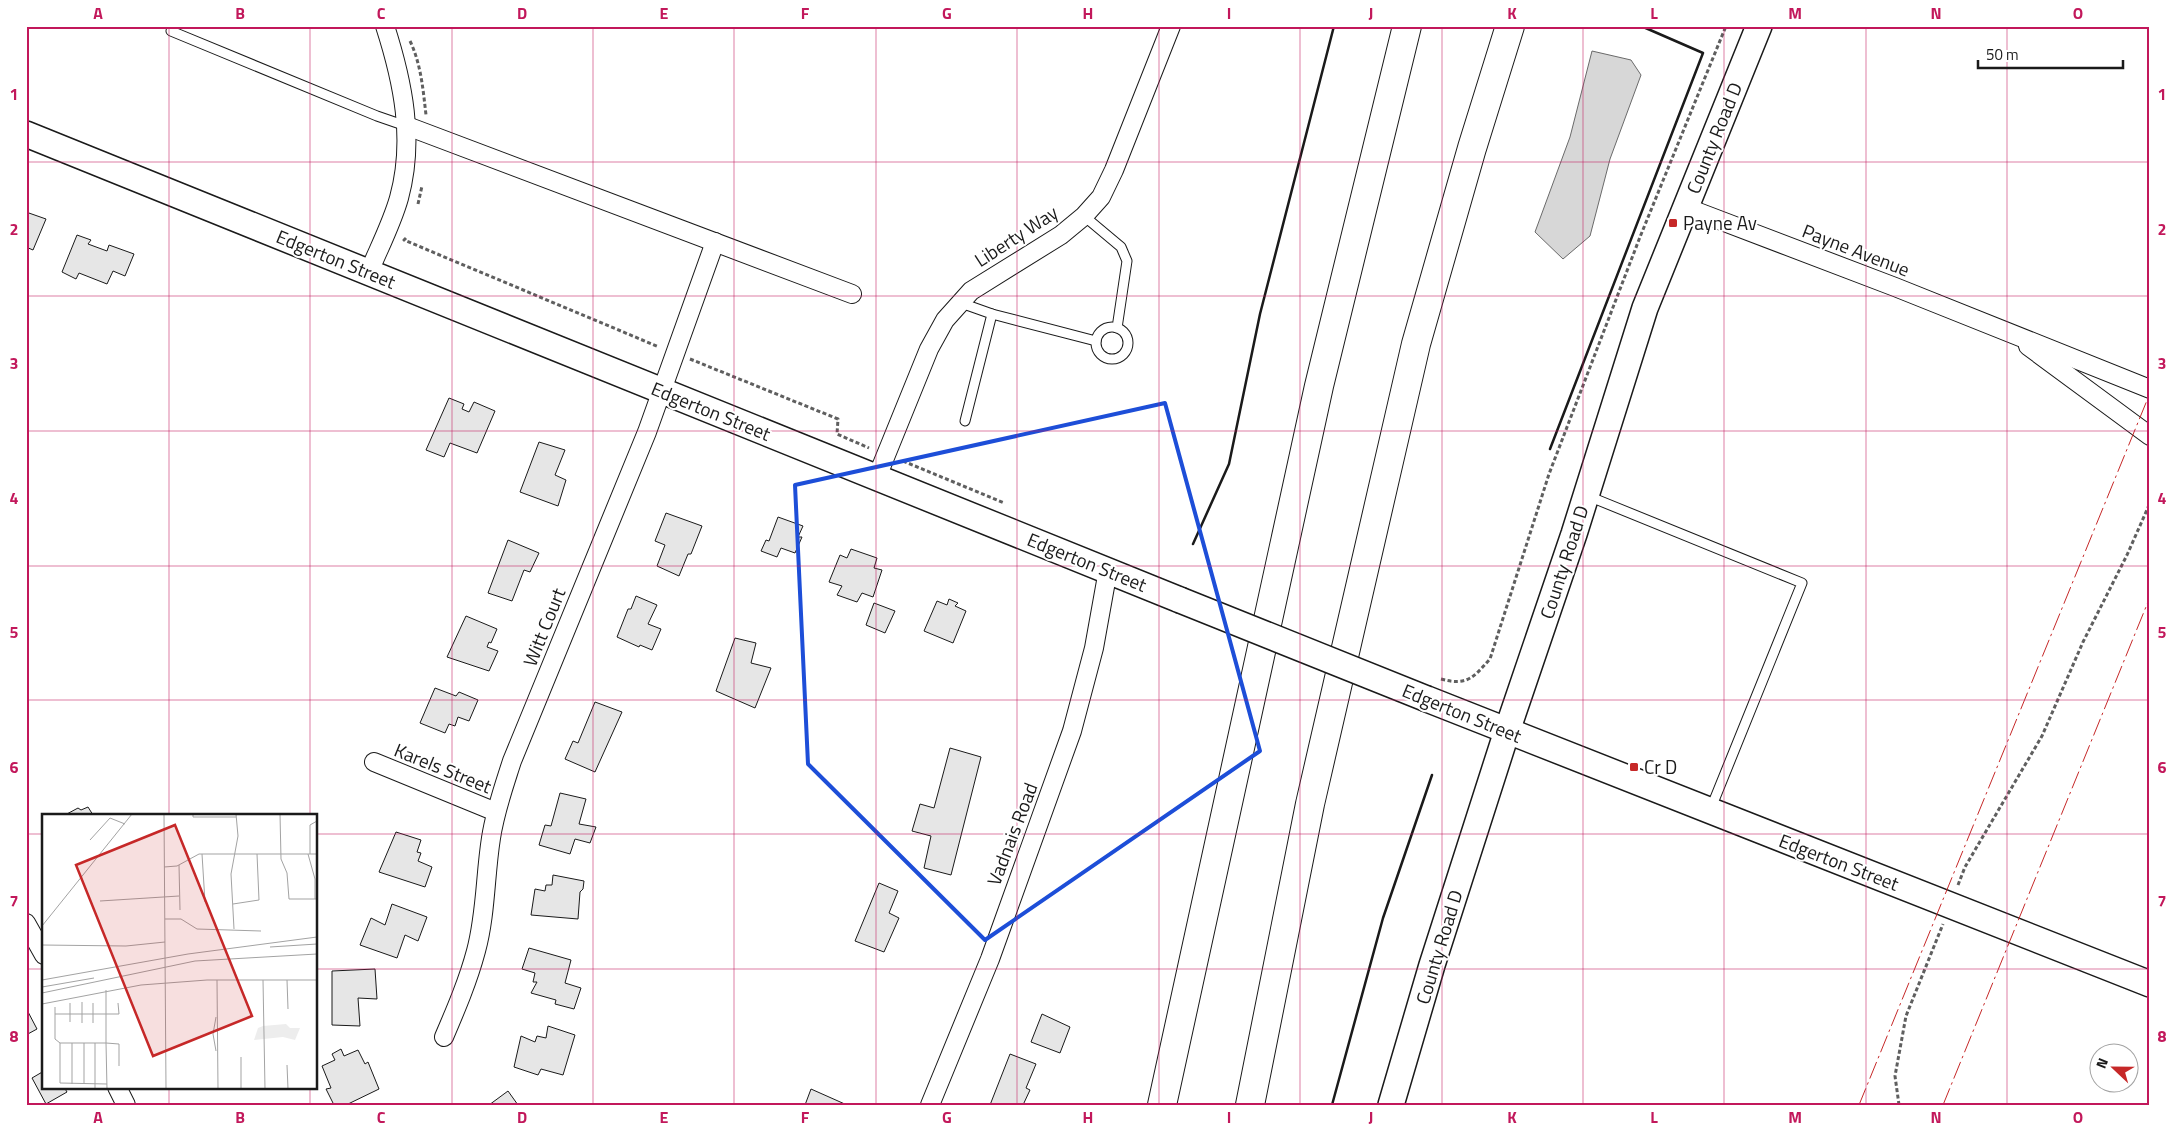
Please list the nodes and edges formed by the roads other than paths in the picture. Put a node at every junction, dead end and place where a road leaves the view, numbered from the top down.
1 (385, 26) edge
2 (1171, 26) edge
3 (1408, 26) edge
4 (1510, 26) edge
5 (1759, 26) edge
6 (171, 31) dead end
7 (406, 126) junction
8 (26, 134) edge
9 (1685, 207) junction
10 (1084, 216) junction
11 (714, 242) junction
12 (368, 272) junction
13 (852, 294) dead end
14 (961, 303) junction
15 (992, 314) junction
16 (1116, 328) junction
17 (2011, 334) junction
18 (1096, 341) junction
19 (2150, 389) edge
20 (663, 392) junction
21 (965, 421) dead end
22 (2150, 436) edge
23 (877, 477) junction
24 (1586, 495) junction
25 (1108, 570) junction
26 (1507, 731) junction
27 (374, 762) dead end
28 (1710, 811) junction
29 (496, 812) junction
30 (26, 923) edge
31 (42, 951) edge
32 (2150, 984) edge
33 (444, 1037) dead end
34 (118, 1088) edge
35 (126, 1105) edge
36 (930, 1105) edge
37 (1162, 1105) edge
38 (1250, 1105) edge
39 (1391, 1105) edge

1 - 7 street
2 - 10 street, Liberty Way
3 - 37 highway
4 - 38 highway
5 - 9 street, County Road D
6 - 7 lane
7 - 11 street
7 - 12 street
8 - 12 street, Edgerton Street
9 - 17 street, Payne Avenue
9 - 24 street, County Road D
10 - 14 street, Liberty Way
10 - 16 lane
11 - 13 street
11 - 20 street, Witt Court
12 - 20 street, Edgerton Street
14 - 15 lane
14 - 23 street, Liberty Way
15 - 18 lane
15 - 21 lane
16 - 18 lane
16 - 18 lane
17 - 19 street, Payne Avenue
17 - 22 street, Payne Avenue
20 - 23 street, Edgerton Street
20 - 29 street, Witt Court
23 - 25 street, Edgerton Street
24 - 26 street, County Road D
24 - 28 lane
25 - 26 street, Edgerton Street, bridge
25 - 36 street, Vadnais Road
26 - 28 street, Edgerton Street
26 - 39 street, County Road D
27 - 29 street, Karels Street
28 - 32 street, Edgerton Street
29 - 33 street, Witt Court
30 - 31 street
34 - 35 street

